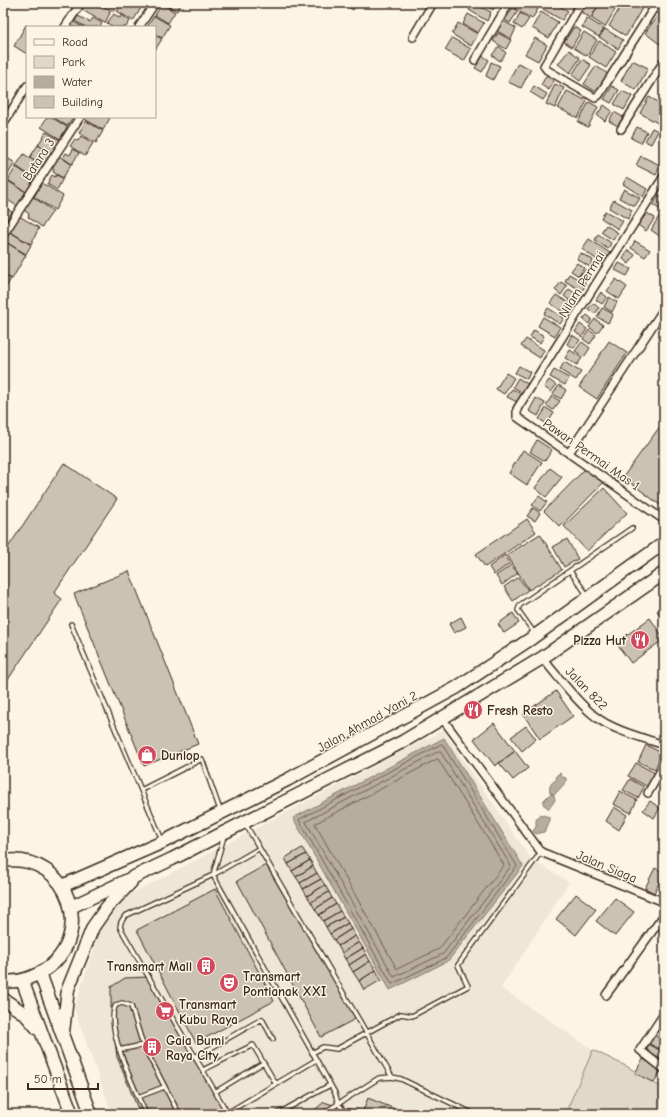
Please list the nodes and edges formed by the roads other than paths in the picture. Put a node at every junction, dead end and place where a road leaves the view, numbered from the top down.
1 (81, 3) edge
2 (155, 3) edge
3 (433, 3) edge
4 (509, 3) edge
5 (581, 3) edge
6 (656, 3) edge
7 (66, 26) edge
8 (140, 26) edge
9 (413, 37) dead end
10 (475, 60) dead end
11 (664, 61) edge
12 (26, 88) edge
13 (79, 118) edge
14 (3, 124) edge
15 (622, 129) dead end
16 (664, 176) edge
17 (3, 235) edge
18 (663, 310) edge
19 (521, 404) joint
20 (569, 453) junction
21 (664, 520) edge
22 (632, 528) dead end
23 (664, 544) edge
24 (570, 571) junction
25 (664, 573) edge
26 (588, 596) junction
27 (71, 624) dead end
28 (536, 635) junction
29 (542, 658) junction
30 (442, 718) junction
31 (664, 745) edge
32 (664, 765) edge
33 (141, 790) junction
34 (648, 793) dead end
35 (221, 812) junction
36 (245, 823) junction
37 (224, 833) junction
38 (163, 842) junction
39 (258, 849) junction
40 (541, 852) junction
41 (3, 861) edge
42 (213, 875) junction
43 (138, 876) junction
44 (62, 886) junction
45 (664, 902) edge
46 (71, 907) junction
47 (664, 915) edge
48 (40, 973) junction
49 (22, 980) junction
50 (3, 981) edge
51 (606, 994) dead end
52 (3, 999) edge
53 (664, 1014) edge
54 (63, 1032) junction
55 (365, 1032) junction
56 (44, 1036) junction
57 (273, 1039) dead end
58 (143, 1045) junction
59 (119, 1050) junction
60 (312, 1053) junction
61 (195, 1057) junction
62 (316, 1060) junction
63 (263, 1063) junction
64 (664, 1069) edge
65 (203, 1070) junction
66 (392, 1077) junction
67 (276, 1084) junction
68 (330, 1085) junction
69 (164, 1087) junction
70 (215, 1092) junction
71 (138, 1097) junction
72 (338, 1103) junction
73 (72, 1114) edge
74 (91, 1114) edge
75 (146, 1114) edge
76 (179, 1114) edge
77 (228, 1114) edge
78 (277, 1114) edge
79 (322, 1114) edge
80 (346, 1114) edge
81 (474, 1114) edge

1 - 7 street
2 - 8 street
3 - 9 street
4 - 10 street
5 - 6 street
11 - 15 street
12 - 14 street
13 - 17 street, Batara 3
16 - 19 street, Nilam Permai
18 - 20 street
19 - 20 street, Pawan Permai Mas 1
20 - 21 street, Pawan Permai Mas 1
22 - 24 lane
23 - 26 highway, Jalan Ahmad Yani 2
24 - 26 lane
24 - 28 lane
25 - 29 highway
26 - 28 highway, Jalan Ahmad Yani 2
27 - 33 lane
28 - 35 highway, Jalan Ahmad Yani 2
29 - 30 highway
29 - 31 street, Jalan 822
30 - 36 highway
30 - 40 street
32 - 34 street
33 - 35 lane
33 - 38 lane
35 - 38 highway, Jalan Ahmad Yani 2
36 - 37 highway
36 - 39 lane
37 - 42 lane
37 - 43 highway
38 - 44 highway, Jalan Ahmad Yani 2
39 - 42 lane
39 - 55 lane
40 - 45 street, Jalan Siaga
40 - 55 lane
41 - 44 highway
42 - 60 lane
42 - 61 lane
43 - 46 highway
43 - 54 highway
44 - 46 highway
46 - 48 highway
47 - 51 street
48 - 49 highway
48 - 54 highway
49 - 50 highway
49 - 56 highway
52 - 56 highway
53 - 64 street
54 - 74 highway
55 - 60 lane
55 - 66 lane
56 - 73 highway
57 - 61 lane
58 - 59 lane
58 - 59 lane
58 - 69 lane
59 - 71 lane
60 - 62 lane
61 - 65 lane
62 - 67 lane
62 - 68 lane
63 - 65 lane
63 - 67 lane
63 - 70 lane
65 - 70 lane
66 - 72 lane
66 - 81 lane
67 - 77 lane
68 - 72 lane
68 - 78 lane
69 - 71 lane
69 - 76 lane
70 - 77 lane
71 - 75 lane
72 - 79 lane
72 - 80 lane

